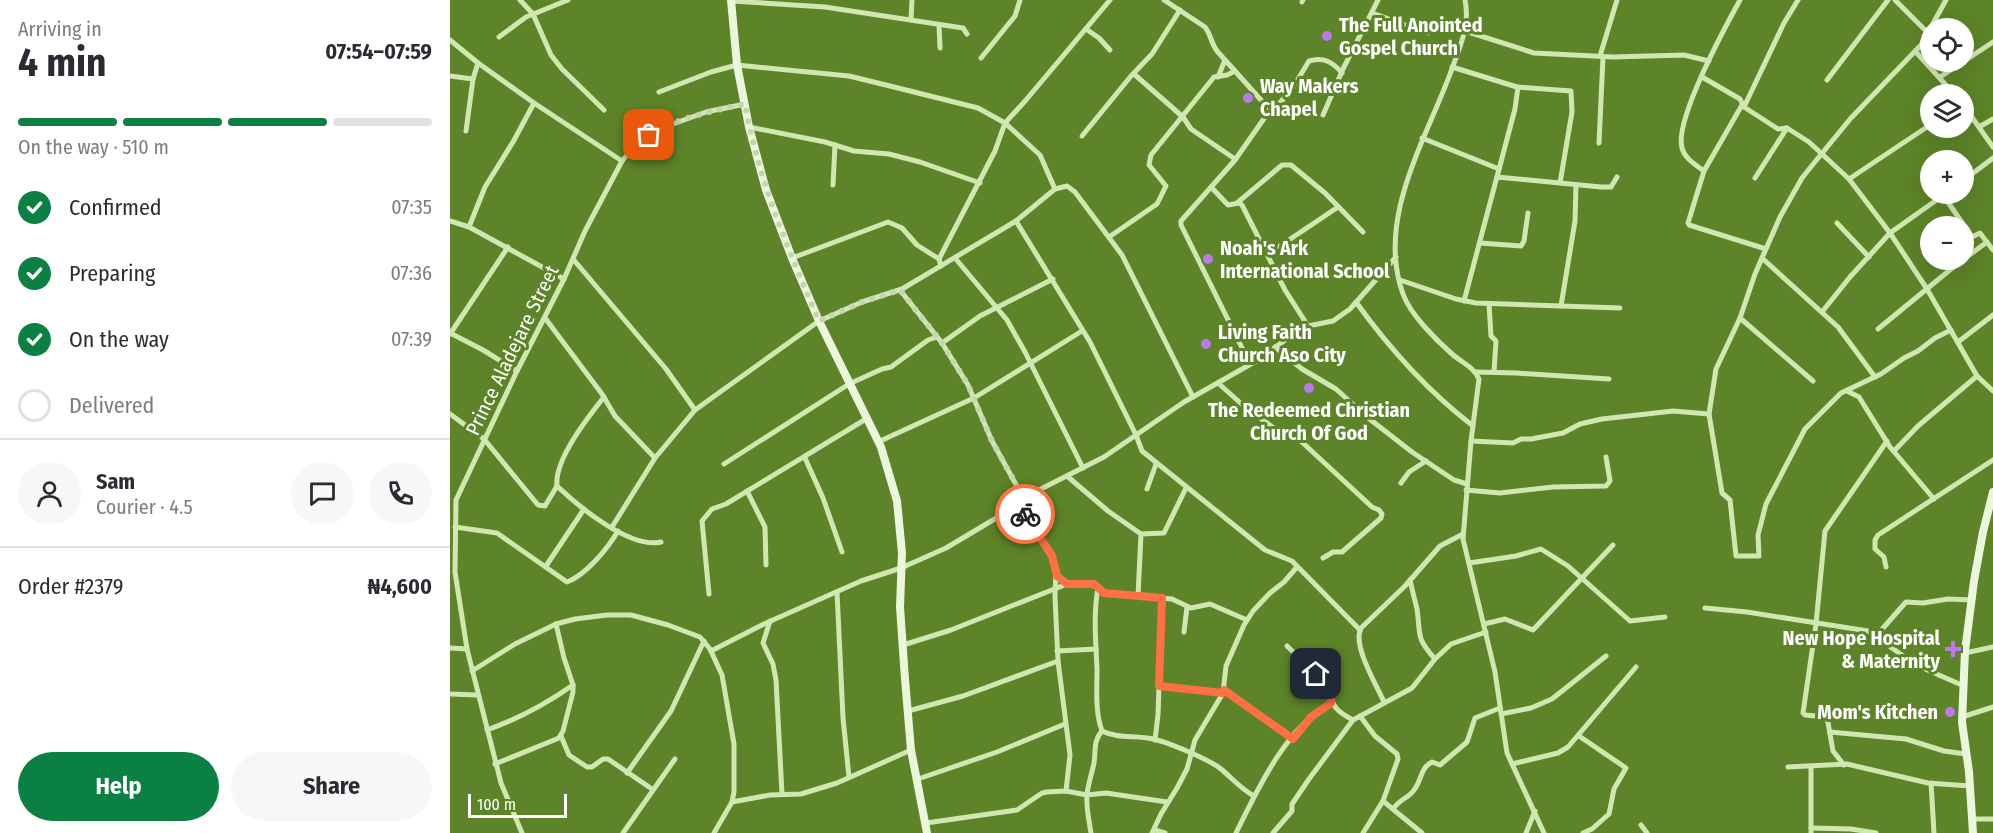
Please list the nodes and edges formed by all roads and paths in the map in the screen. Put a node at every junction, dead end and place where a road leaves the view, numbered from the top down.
1 (520, 0) edge
2 (568, 0) edge
3 (731, 0) edge
4 (825, 0) edge
5 (912, 0) edge
6 (1020, 0) edge
7 (1110, 0) edge
8 (1164, 0) edge
9 (1378, 0) edge
10 (1465, 0) edge
11 (1617, 0) edge
12 (1740, 0) edge
13 (1798, 0) edge
14 (1888, 0) edge
15 (1895, 0) edge
16 (1946, 0) edge
17 (825, 7) junction
18 (1180, 10) junction
19 (1372, 13) junction
20 (532, 14) junction
21 (1936, 18) edge
22 (911, 20) junction
23 (939, 25) junction
24 (1920, 25) edge
25 (1086, 29) junction
26 (1465, 31) junction
27 (1428, 33) dead end
28 (967, 34) dead end
29 (499, 37) dead end
30 (450, 40) edge
31 (1993, 42) edge
32 (1920, 45) edge
33 (940, 48) dead end
34 (1110, 50) dead end
35 (1916, 51) junction
36 (1601, 57) junction
37 (981, 58) dead end
38 (1225, 60) junction
39 (1709, 61) junction
40 (478, 63) junction
41 (737, 65) junction
42 (1452, 67) junction
43 (1235, 71) junction
44 (1342, 73) junction
45 (1134, 74) junction
46 (450, 76) edge
47 (1218, 77) junction
48 (1702, 77) junction
49 (1940, 77) junction
50 (473, 79) junction
51 (1827, 80) dead end
52 (1946, 84) edge
53 (1518, 87) junction
54 (659, 92) dead end
55 (534, 103) junction
56 (745, 104) junction
57 (1743, 106) junction
58 (603, 110) dead end
59 (1269, 112) junction
60 (1323, 115) dead end
61 (1183, 117) junction
62 (1993, 118) edge
63 (1974, 120) edge
64 (1005, 123) junction
65 (749, 127) junction
66 (1979, 127) junction
67 (1787, 128) junction
68 (466, 131) dead end
69 (1920, 132) edge
70 (1082, 136) dead end
71 (1422, 138) junction
72 (1599, 142) dead end
73 (835, 145) junction
74 (1993, 147) edge
75 (1820, 155) junction
76 (1235, 159) junction
77 (1993, 159) edge
78 (622, 161) junction
79 (1499, 170) junction
80 (1704, 171) junction
81 (1974, 173) edge
82 (1497, 177) junction
83 (1617, 177) dead end
84 (1755, 178) dead end
85 (1849, 180) junction
86 (980, 183) junction
87 (1560, 183) junction
88 (833, 184) dead end
89 (1576, 185) junction
90 (1211, 187) junction
91 (1055, 189) junction
92 (1235, 204) junction
93 (1930, 204) edge
94 (1951, 204) edge
95 (1338, 207) junction
96 (1528, 213) dead end
97 (1016, 220) junction
98 (450, 221) edge
99 (1837, 224) dead end
100 (469, 227) junction
101 (1364, 232) dead end
102 (1890, 233) junction
103 (1109, 237) junction
104 (1988, 242) junction
105 (1480, 243) junction
106 (508, 247) junction
107 (1766, 249) junction
108 (1993, 250) edge
109 (1974, 252) edge
110 (1268, 254) junction
111 (1396, 257) junction
112 (1869, 257) junction
113 (792, 258) junction
114 (955, 258) junction
115 (1762, 258) junction
116 (573, 259) junction
117 (940, 262) junction
118 (1950, 270) edge
119 (564, 279) junction
120 (1053, 279) junction
121 (1400, 280) junction
122 (1927, 289) junction
123 (900, 290) junction
124 (1464, 301) junction
125 (1356, 302) junction
126 (1489, 304) junction
127 (1561, 306) junction
128 (996, 307) junction
129 (1620, 308) dead end
130 (1822, 312) junction
131 (1993, 315) edge
132 (545, 318) junction
133 (1740, 318) junction
134 (819, 321) junction
135 (1308, 326) junction
136 (1878, 329) dead end
137 (1951, 330) junction
138 (1082, 331) junction
139 (450, 334) edge
140 (937, 337) junction
141 (1958, 342) junction
142 (942, 343) junction
143 (1275, 347) junction
144 (1030, 363) junction
145 (1250, 364) junction
146 (517, 371) junction
147 (1475, 372) junction
148 (1494, 372) junction
149 (1977, 376) junction
150 (1875, 377) junction
151 (1609, 379) dead end
152 (1813, 381) dead end
153 (1218, 383) junction
154 (849, 384) junction
155 (1847, 391) junction
156 (1993, 391) edge
157 (604, 397) junction
158 (1193, 397) junction
159 (974, 398) junction
160 (695, 410) junction
161 (450, 414) edge
162 (1709, 414) junction
163 (866, 419) junction
164 (1473, 426) junction
165 (1137, 435) junction
166 (484, 439) junction
167 (1471, 441) junction
168 (1887, 441) junction
169 (878, 442) junction
170 (1894, 451) junction
171 (1606, 457) dead end
172 (655, 458) junction
173 (806, 458) junction
174 (1993, 459) edge
175 (1426, 461) junction
176 (724, 464) dead end
177 (1156, 464) junction
178 (1083, 468) junction
179 (1067, 476) junction
180 (1401, 483) dead end
181 (557, 486) junction
182 (1467, 487) junction
183 (1186, 488) junction
184 (1147, 489) dead end
185 (747, 490) junction
186 (1993, 492) edge
187 (450, 494) edge
188 (458, 495) junction
189 (1024, 499) junction
190 (1934, 499) junction
191 (1017, 503) junction
192 (585, 509) junction
193 (455, 527) junction
194 (612, 527) junction
195 (618, 531) junction
196 (1141, 534) junction
197 (1463, 534) junction
198 (661, 542) dead end
199 (1612, 545) dead end
200 (842, 552) dead end
201 (1323, 558) dead end
202 (1469, 563) junction
203 (766, 565) dead end
204 (546, 566) junction
205 (1298, 567) junction
206 (1886, 567) dead end
207 (901, 568) junction
208 (1057, 576) junction
209 (1581, 579) junction
210 (1410, 580) junction
211 (1067, 584) junction
212 (1098, 588) junction
213 (1055, 589) junction
214 (837, 592) junction
215 (709, 594) dead end
216 (1138, 596) junction
217 (1162, 598) junction
218 (1971, 600) junction
219 (1187, 607) junction
220 (1705, 608) dead end
221 (1665, 617) dead end
222 (1247, 620) junction
223 (770, 621) junction
224 (556, 624) junction
225 (1484, 624) junction
226 (1816, 624) junction
227 (1360, 630) junction
228 (1184, 632) dead end
229 (1486, 632) junction
230 (1876, 636) junction
231 (704, 641) junction
232 (903, 645) junction
233 (1287, 646) dead end
234 (1993, 647) edge
235 (450, 648) edge
236 (467, 649) junction
237 (1096, 650) junction
238 (711, 651) junction
239 (1057, 651) junction
240 (1965, 653) junction
241 (1606, 656) dead end
242 (1435, 659) junction
243 (1058, 661) junction
244 (1636, 667) dead end
245 (472, 671) junction
246 (573, 685) junction
247 (1159, 686) junction
248 (1964, 686) junction
249 (1223, 692) junction
250 (450, 694) edge
251 (477, 695) junction
252 (1384, 702) junction
253 (1331, 703) junction
254 (1993, 707) edge
255 (908, 711) junction
256 (1501, 711) junction
257 (1360, 716) junction
258 (1962, 717) junction
259 (1353, 720) junction
260 (1065, 723) junction
261 (487, 730) junction
262 (1102, 731) junction
263 (1830, 732) junction
264 (561, 736) junction
265 (1579, 736) junction
266 (1293, 739) junction
267 (1155, 740) junction
268 (911, 750) junction
269 (1834, 753) junction
270 (1191, 754) junction
271 (1966, 754) junction
272 (675, 759) dead end
273 (1512, 764) junction
274 (495, 765) junction
275 (1844, 765) junction
276 (1829, 766) junction
277 (1788, 767) dead end
278 (1811, 767) junction
279 (627, 773) junction
280 (849, 777) junction
281 (918, 779) junction
282 (1931, 783) junction
283 (1970, 786) junction
284 (652, 789) junction
285 (1066, 791) junction
286 (782, 794) junction
287 (1088, 795) junction
288 (1254, 796) junction
289 (1383, 801) junction
290 (732, 802) junction
291 (1167, 802) junction
292 (1393, 809) junction
293 (1535, 811) junction
294 (1972, 819) junction
295 (1993, 819) edge
296 (926, 823) junction
297 (1641, 825) dead end
298 (624, 830) edge
299 (1414, 831) edge
300 (1595, 831) edge
301 (1811, 831) edge
302 (1154, 832) edge
303 (522, 833) edge
304 (633, 833) edge
305 (714, 833) edge
306 (927, 833) edge
307 (1091, 833) edge
308 (1165, 833) edge
309 (1236, 833) edge
310 (1273, 833) edge
311 (1364, 833) edge
312 (1422, 833) edge
313 (1526, 833) edge
314 (1544, 833) edge
315 (1583, 833) edge
316 (1647, 833) edge
317 (1876, 833) edge
318 (1934, 833) edge
319 (1973, 833) edge

1 - 20 street
2 - 20 street
3 - 17 street
3 - 41 street
4 - 17 street
5 - 22 street
6 - 37 street
7 - 25 street
8 - 18 street
9 - 19 street
10 - 26 street
11 - 36 street
12 - 39 street
13 - 57 street
14 - 51 street
15 - 24 street
16 - 21 street
17 - 22 street
18 - 38 street
18 - 45 street
19 - 27 street
19 - 44 street
20 - 29 street
20 - 58 street
22 - 23 street
23 - 28 street
23 - 33 street
25 - 34 street
25 - 64 street
26 - 36 street
26 - 42 street
30 - 40 street
31 - 49 street
32 - 35 street
35 - 49 street
35 - 75 street
36 - 39 street
36 - 72 street
38 - 43 street
38 - 47 street
39 - 48 street
40 - 50 street
40 - 55 street
41 - 54 street
41 - 56 street
41 - 64 street
42 - 53 street
42 - 71 street
43 - 47 street
43 - 59 street
44 - 59 street
44 - 60 street
45 - 61 street
45 - 70 street
46 - 50 street
47 - 61 street
48 - 57 street
48 - 80 street
49 - 52 street
50 - 68 street
53 - 79 street
53 - 87 street
55 - 78 street
55 - 100 street
56 - 65 street
56 - 78 street, Prince Aladejare Street
57 - 67 street
57 - 80 street
59 - 76 street
61 - 76 street
61 - 103 street
62 - 66 street
63 - 66 street
64 - 86 street
64 - 91 street
65 - 73 street
65 - 113 street
66 - 74 street
67 - 75 street
67 - 84 street
69 - 85 street
71 - 79 street
71 - 111 street
73 - 86 street
73 - 88 street
75 - 85 street
75 - 107 street
76 - 90 street
77 - 81 street
78 - 116 street, Prince Aladejare Street
79 - 82 street
80 - 107 street
82 - 87 street
82 - 105 street
83 - 89 street
85 - 102 street
86 - 117 street
87 - 89 street
89 - 127 street
90 - 92 street
90 - 145 street
91 - 97 street
91 - 103 street
92 - 95 street
92 - 110 street
93 - 102 street
94 - 104 street
95 - 101 street
95 - 110 street
96 - 105 street
97 - 114 street
97 - 120 street
98 - 100 street
99 - 112 street
100 - 106 street
102 - 112 street
102 - 122 street
103 - 158 street
104 - 108 street
104 - 109 street
105 - 124 street
106 - 119 street
106 - 139 street
107 - 115 street
110 - 135 street
111 - 121 street
111 - 125 street
112 - 130 street
113 - 117 street
113 - 134 street
114 - 117 street
114 - 128 street
115 - 130 street
115 - 133 street
116 - 119 street, Prince Aladejare Street
116 - 160 street
117 - 123 street
118 - 122 street
119 - 132 street, Prince Aladejare Street
120 - 128 street
120 - 138 street
121 - 124 street
121 - 147 street
122 - 136 street
122 - 137 street
123 - 134 street
123 - 140 street
124 - 126 street
125 - 135 street
125 - 164 street
126 - 127 street
126 - 148 street
127 - 129 street
128 - 142 street
128 - 144 street
130 - 150 street
131 - 141 street
132 - 146 street, Prince Aladejare Street
132 - 157 street
133 - 152 street
133 - 162 street
134 - 154 street
134 - 160 street
135 - 143 street
137 - 141 street
137 - 150 street
138 - 144 street
138 - 165 street
139 - 146 street
140 - 142 street
140 - 154 street
141 - 149 street
142 - 159 street
143 - 145 street
143 - 175 street
144 - 159 street
144 - 178 street
145 - 153 street
146 - 166 street, Prince Aladejare Street
147 - 148 street
147 - 164 street
148 - 151 street
149 - 156 street
149 - 170 street
150 - 155 street
153 - 158 street
153 - 201 street
154 - 163 street
154 - 176 street
155 - 162 street
155 - 168 street
157 - 172 street
157 - 181 street
158 - 165 street
159 - 169 street
159 - 189 street
160 - 172 street
161 - 166 street
162 - 167 street
163 - 169 street
163 - 173 street
164 - 167 street
165 - 177 street
165 - 178 street
166 - 181 street
166 - 188 street, Prince Aladejare Street
167 - 182 street
168 - 170 street
168 - 226 street
169 - 207 street
170 - 190 street
171 - 182 street
172 - 194 street
173 - 185 street
173 - 200 street
174 - 190 street
175 - 180 street
175 - 182 street
177 - 183 street
177 - 184 street
178 - 179 street
179 - 189 street
179 - 196 street
181 - 192 street
182 - 197 street
183 - 196 street
183 - 205 street
185 - 203 street
185 - 215 street
186 - 218 street
187 - 188 street
188 - 193 street, Prince Aladejare Street
189 - 191 street
190 - 206 street
191 - 207 street
191 - 208 street
192 - 194 street
192 - 204 street
193 - 204 street
193 - 236 street, Prince Aladejare Street
194 - 195 street
195 - 198 street
195 - 204 street
196 - 216 street
197 - 202 street
197 - 210 street
199 - 209 street
202 - 209 street
202 - 225 street
205 - 222 street
205 - 227 street
207 - 214 street
207 - 232 street
208 - 211 street
208 - 213 street
209 - 221 street
209 - 225 street
210 - 227 street
210 - 242 street
211 - 212 street
211 - 213 street
212 - 216 street
212 - 237 street
213 - 232 street
213 - 239 street
214 - 223 street
214 - 280 street
216 - 217 street
217 - 219 street
217 - 247 street
218 - 230 street
218 - 240 street
219 - 222 street
219 - 228 street
220 - 226 street
222 - 249 street
223 - 238 street
223 - 286 street
224 - 231 street
224 - 245 street
224 - 246 street
225 - 229 street
226 - 230 street
226 - 263 street
227 - 252 street
229 - 242 street
229 - 256 street
230 - 248 street
231 - 238 street
231 - 279 street
232 - 255 street
233 - 253 street
234 - 240 street
235 - 236 street
236 - 245 street, Prince Aladejare Street
237 - 239 street
237 - 262 street
238 - 290 street
239 - 243 street
240 - 248 street
241 - 256 street
242 - 252 street
243 - 255 street
243 - 260 street
244 - 265 street
245 - 251 street, Prince Aladejare Street
246 - 261 street
246 - 264 street
247 - 249 street
247 - 267 street
248 - 258 street
249 - 266 street
249 - 270 street
250 - 251 street
251 - 261 street, Prince Aladejare Street
252 - 257 street
253 - 259 street
253 - 266 street
254 - 258 street
255 - 268 street
256 - 273 street
256 - 292 street
257 - 259 street
257 - 289 street
258 - 271 street
259 - 310 street
260 - 281 street
260 - 285 street
261 - 274 street, Prince Aladejare Street
262 - 267 street
262 - 287 street
263 - 269 street
263 - 271 street
264 - 274 street
264 - 279 street
265 - 273 street
265 - 300 street
266 - 288 street
267 - 270 street
268 - 280 street
268 - 281 street
269 - 275 street
269 - 276 street
270 - 288 street
270 - 291 street
271 - 283 street
272 - 284 street
273 - 293 street
274 - 303 street, Prince Aladejare Street
275 - 276 street
275 - 282 street
276 - 278 street
277 - 278 street
278 - 301 street
279 - 284 street
280 - 286 street
281 - 296 street
282 - 283 street
282 - 318 street
283 - 294 street
284 - 298 street
285 - 287 street
285 - 296 street
286 - 290 street
287 - 291 street
287 - 307 street
288 - 309 street
289 - 292 street
289 - 311 street
290 - 305 street
291 - 302 street
292 - 299 street
293 - 313 street
293 - 314 street
294 - 295 street
294 - 319 street
296 - 306 street
297 - 316 street
298 - 304 street
299 - 312 street
300 - 315 street
301 - 317 street
302 - 308 street

